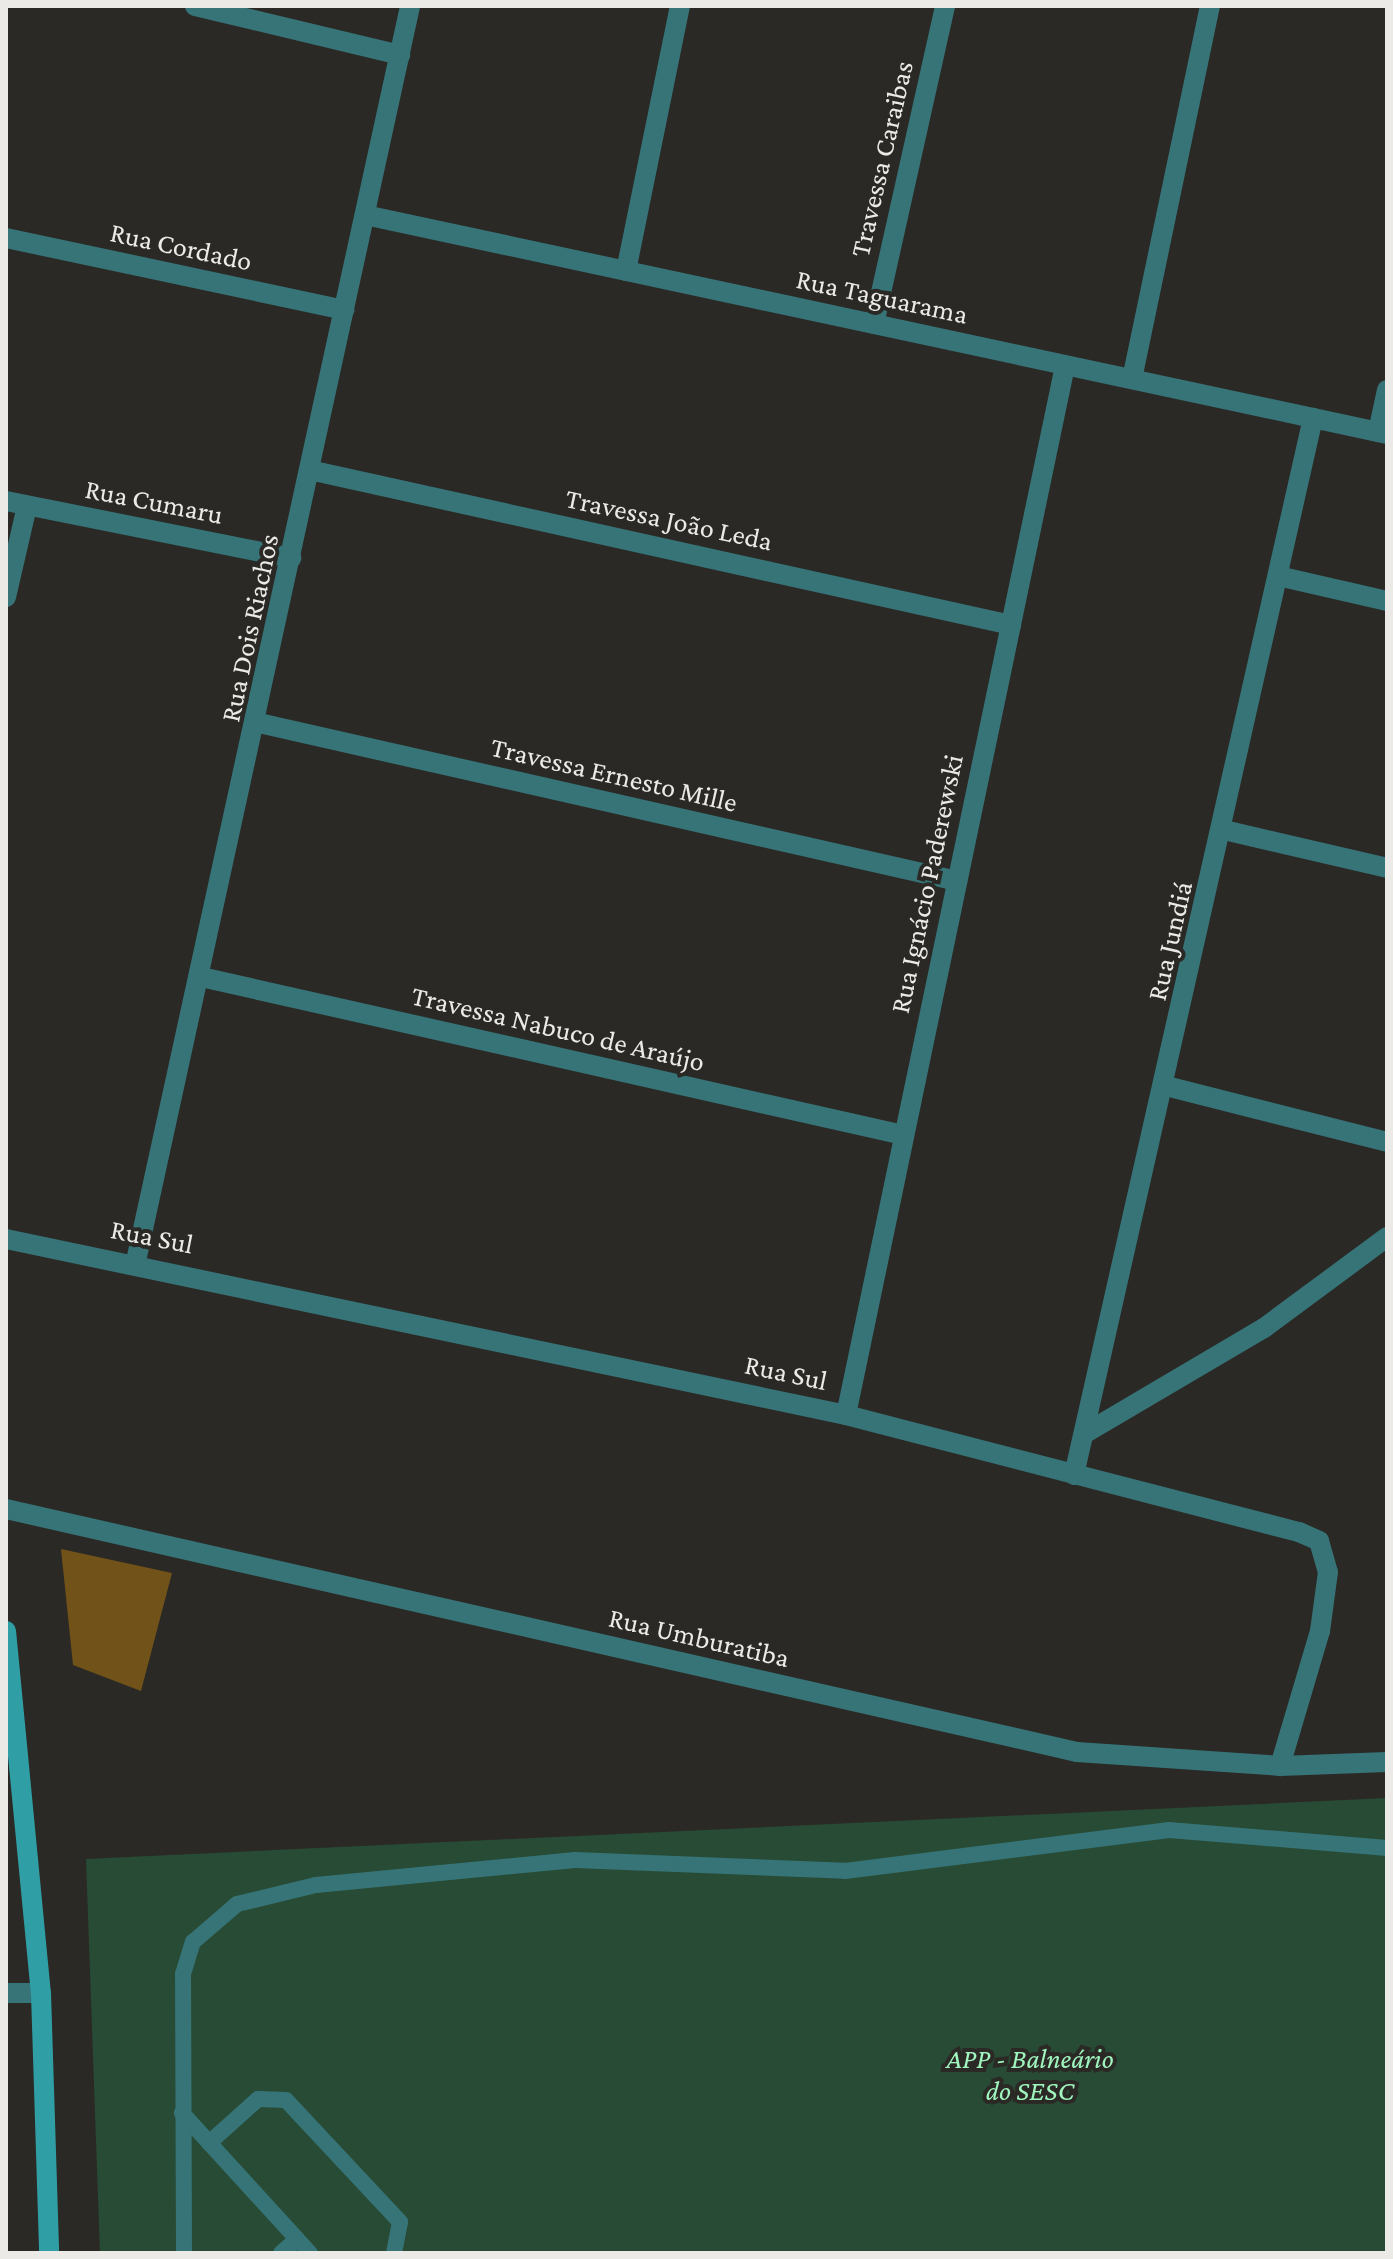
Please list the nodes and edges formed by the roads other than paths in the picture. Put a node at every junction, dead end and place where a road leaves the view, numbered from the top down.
1 (195, 6) edge
2 (410, 6) edge
3 (680, 6) edge
4 (945, 6) edge
5 (1210, 6) edge
6 (400, 55) junction
7 (365, 215) junction
8 (6, 238) edge
9 (626, 271) junction
10 (344, 310) junction
11 (874, 324) junction
12 (1065, 366) junction
13 (1132, 379) junction
14 (1387, 390) edge
15 (1313, 418) junction
16 (1382, 433) edge
17 (314, 471) junction
18 (6, 501) edge
19 (27, 506) junction
20 (291, 558) junction
21 (1278, 576) junction
22 (6, 597) edge
23 (1387, 601) edge
24 (1011, 625) junction
25 (259, 723) junction
26 (1224, 830) junction
27 (1387, 868) edge
28 (957, 881) junction
29 (201, 977) junction
30 (1166, 1086) junction
31 (903, 1135) junction
32 (1387, 1142) edge
33 (1387, 1237) edge
34 (6, 1239) edge
35 (136, 1261) junction
36 (846, 1415) junction
37 (1084, 1434) junction
38 (1074, 1475) junction
39 (6, 1509) edge
40 (6, 1631) edge
41 (1387, 1762) edge
42 (1280, 1766) junction
43 (1387, 1848) edge
44 (6, 1993) edge
45 (41, 1993) junction
46 (182, 2113) junction
47 (209, 2143) junction
48 (297, 2239) junction
49 (49, 2253) edge
50 (184, 2253) edge
51 (281, 2253) edge
52 (310, 2253) edge
53 (394, 2253) edge

1 - 6 street
2 - 6 street, Rua Dois Riachos
3 - 9 street
4 - 11 street, Travessa Caraibas
5 - 13 street
6 - 7 street, Rua Dois Riachos
7 - 9 street, Rua Taguarama
7 - 10 street, Rua Dois Riachos
8 - 10 street, Rua Cordado
9 - 11 street, Rua Taguarama
10 - 17 street, Rua Dois Riachos
11 - 12 street, Rua Taguarama
12 - 13 street, Rua Taguarama
12 - 24 street, Rua Ignácio Paderewski
13 - 15 street, Rua Taguarama
14 - 16 street
15 - 16 street, Rua Taguarama
15 - 21 street, Rua Jundiá
17 - 20 street, Rua Dois Riachos
17 - 24 street, Travessa João Leda
18 - 19 street, Rua Cumaru
19 - 20 street, Rua Cumaru
19 - 22 street
20 - 25 street, Rua Dois Riachos
21 - 23 street
21 - 26 street, Rua Jundiá
24 - 28 street, Rua Ignácio Paderewski
25 - 28 street, Travessa Ernesto Mille
25 - 29 street, Rua Dois Riachos
26 - 27 street
26 - 30 street, Rua Jundiá
28 - 31 street, Rua Ignácio Paderewski
29 - 31 street, Travessa Nabuco de Araújo
29 - 35 street, Rua Dois Riachos
30 - 32 street
30 - 37 street, Rua Jundiá
31 - 36 street, Rua Ignácio Paderewski
33 - 37 street
34 - 35 street, Rua Sul
35 - 36 street, Rua Sul
36 - 38 street, Rua Sul
37 - 38 street, Rua Jundiá
38 - 42 street, Rua Sul
39 - 42 street, Rua Umburatiba
40 - 45 street
41 - 42 street, Rua Umburatiba
43 - 46 lane
44 - 45 street
45 - 49 street
46 - 47 lane
46 - 50 lane
47 - 48 lane
47 - 53 lane
48 - 51 lane
48 - 52 lane

